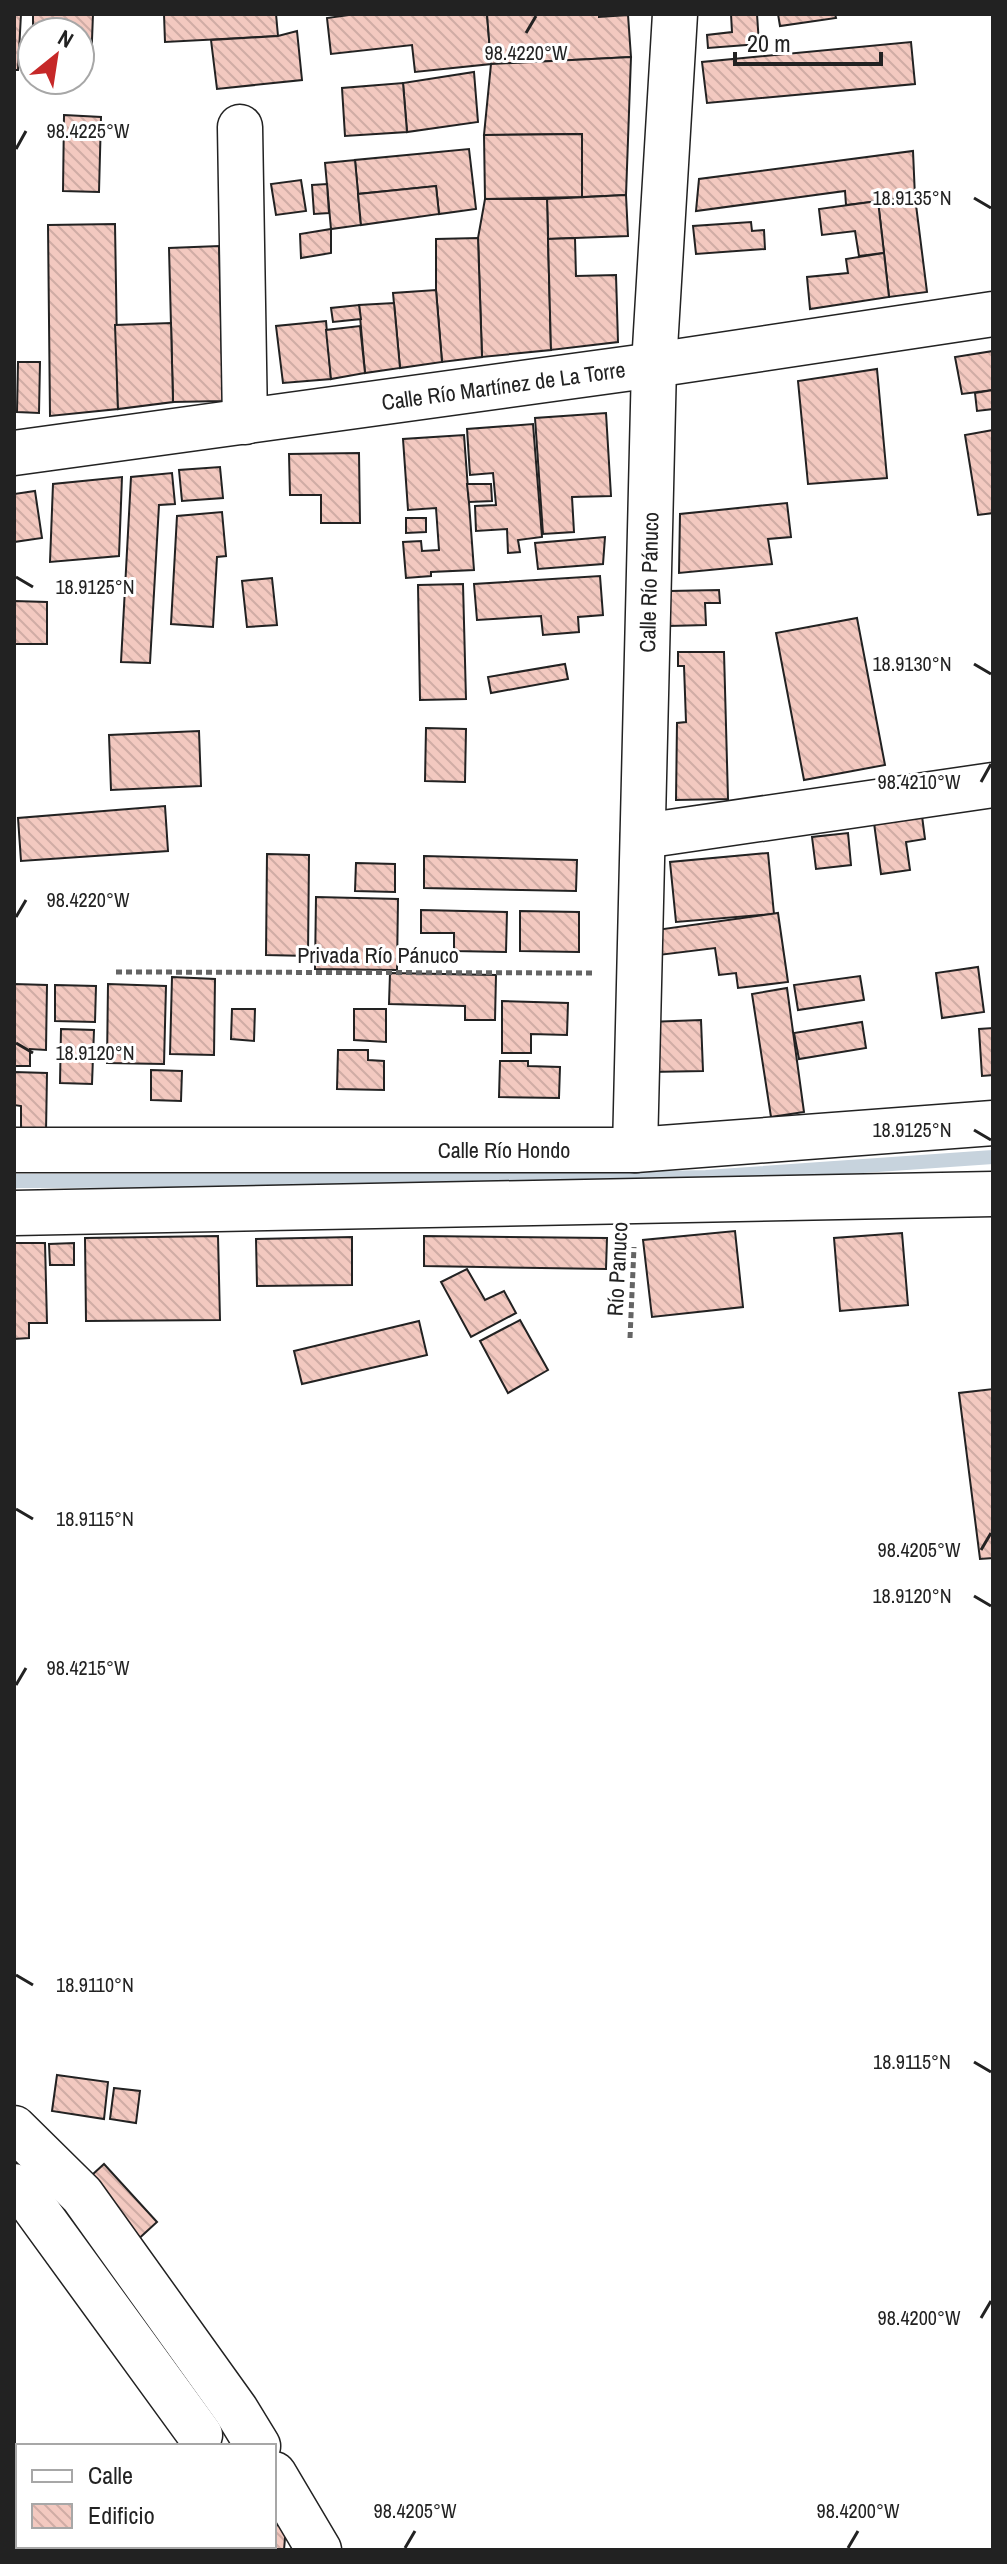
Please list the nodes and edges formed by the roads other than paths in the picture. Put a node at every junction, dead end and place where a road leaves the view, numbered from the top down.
1 (675, 14) edge
2 (240, 127) dead end
3 (993, 314) edge
4 (654, 365) junction
5 (245, 422) junction
6 (14, 453) edge
7 (993, 785) edge
8 (643, 836) junction
9 (993, 1123) edge
10 (14, 1150) edge
11 (635, 1150) junction
12 (993, 1194) edge
13 (14, 1213) edge
14 (14, 2128) edge
15 (14, 2186) edge
16 (200, 2435) dead end
17 (257, 2444) edge
18 (276, 2477) edge
19 (319, 2550) edge

1 - 4 street, Calle Río Pánuco
2 - 5 street
3 - 4 street, Calle Río Martínez de La Torre
4 - 5 street, Calle Río Martínez de La Torre
4 - 8 street, Calle Río Pánuco
5 - 6 street, Calle Río Martínez de La Torre
7 - 8 street
8 - 11 street, Calle Río Pánuco
9 - 11 street, Calle Río Hondo
10 - 11 street, Calle Río Hondo
12 - 13 street
14 - 17 street
15 - 16 street
18 - 19 street

